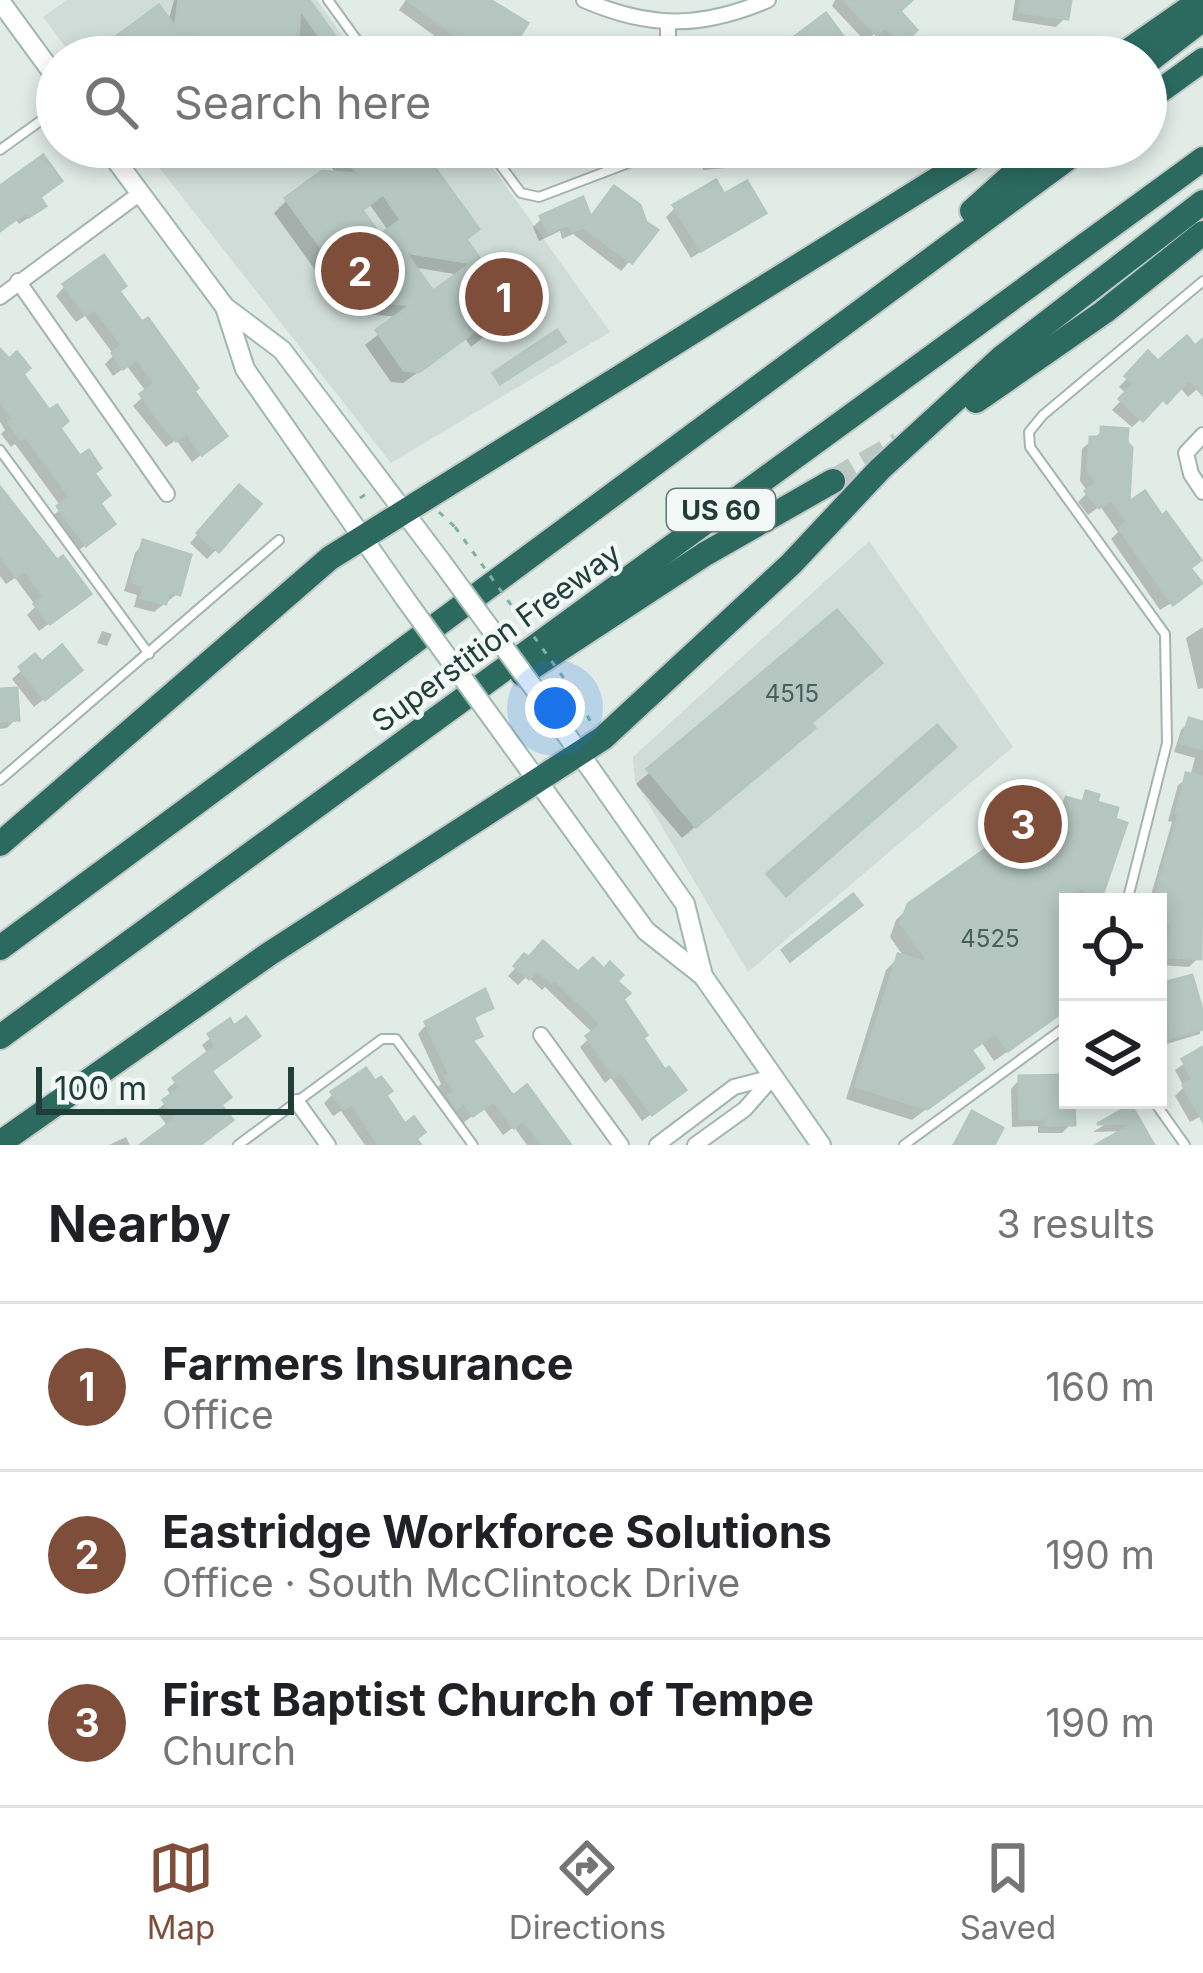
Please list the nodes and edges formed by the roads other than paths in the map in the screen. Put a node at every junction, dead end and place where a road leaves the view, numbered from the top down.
1 (328, 0) edge
2 (584, 0) edge
3 (768, 0) edge
4 (1201, 0) edge
5 (0, 1) edge
6 (1203, 19) edge
7 (668, 24) junction
8 (354, 36) edge
9 (668, 36) edge
10 (1149, 36) edge
11 (1167, 47) edge
12 (36, 50) edge
13 (1203, 60) edge
14 (1167, 86) edge
15 (36, 125) edge
16 (0, 150) edge
17 (1203, 159) edge
18 (121, 168) edge
19 (503, 168) edge
20 (614, 168) edge
21 (954, 168) edge
22 (1020, 168) edge
23 (1054, 168) edge
24 (139, 194) junction
25 (1203, 202) edge
26 (1203, 233) edge
27 (18, 281) junction
28 (1203, 281) edge
29 (0, 297) edge
30 (872, 301) junction
31 (225, 307) junction
32 (976, 401) dead end
33 (1203, 435) edge
34 (0, 450) edge
35 (833, 481) tunnel mouth
36 (1203, 492) edge
37 (167, 494) dead end
38 (404, 509) junction
39 (361, 537) junction
40 (279, 540) dead end
41 (148, 654) junction
42 (580, 753) junction
43 (0, 780) edge
44 (537, 780) junction
45 (0, 844) edge
46 (240, 860) junction
47 (1129, 893) edge
48 (0, 948) edge
49 (703, 976) junction
50 (1059, 1032) edge
51 (541, 1035) dead end
52 (0, 1037) edge
53 (773, 1077) junction
54 (297, 1102) junction
55 (1159, 1109) edge
56 (0, 1143) edge
57 (238, 1145) edge
58 (328, 1145) edge
59 (473, 1145) edge
60 (621, 1145) edge
61 (657, 1145) edge
62 (695, 1145) edge
63 (821, 1145) edge
64 (904, 1145) edge
65 (1185, 1145) edge

1 - 8 lane
2 - 7 street
3 - 7 street
4 - 10 highway
5 - 12 main road
6 - 11 highway
7 - 9 street
13 - 14 highway
15 - 16 lane
17 - 46 highway, Superstition Freeway / US 60
18 - 24 main road
19 - 20 lane
21 - 38 highway
22 - 30 highway
23 - 30 highway, Superstition Freeway / US 60
24 - 27 street
24 - 31 main road
25 - 42 highway
26 - 32 highway
27 - 29 street
27 - 37 street
28 - 47 lane
30 - 48 highway, Superstition Freeway / US 60
31 - 38 main road
31 - 39 main road
33 - 36 street
34 - 41 lane
35 - 46 highway
38 - 39 highway
38 - 42 main road, bridge
39 - 44 main road, bridge
39 - 45 highway
40 - 41 lane
41 - 43 lane
42 - 44 highway
42 - 49 main road
44 - 49 main road
44 - 56 highway
46 - 52 highway, Superstition Freeway / US 60
49 - 53 main road
50 - 64 lane
51 - 60 street
53 - 61 street
53 - 62 street
53 - 63 main road
54 - 57 lane
54 - 58 street
54 - 59 lane
55 - 65 lane

